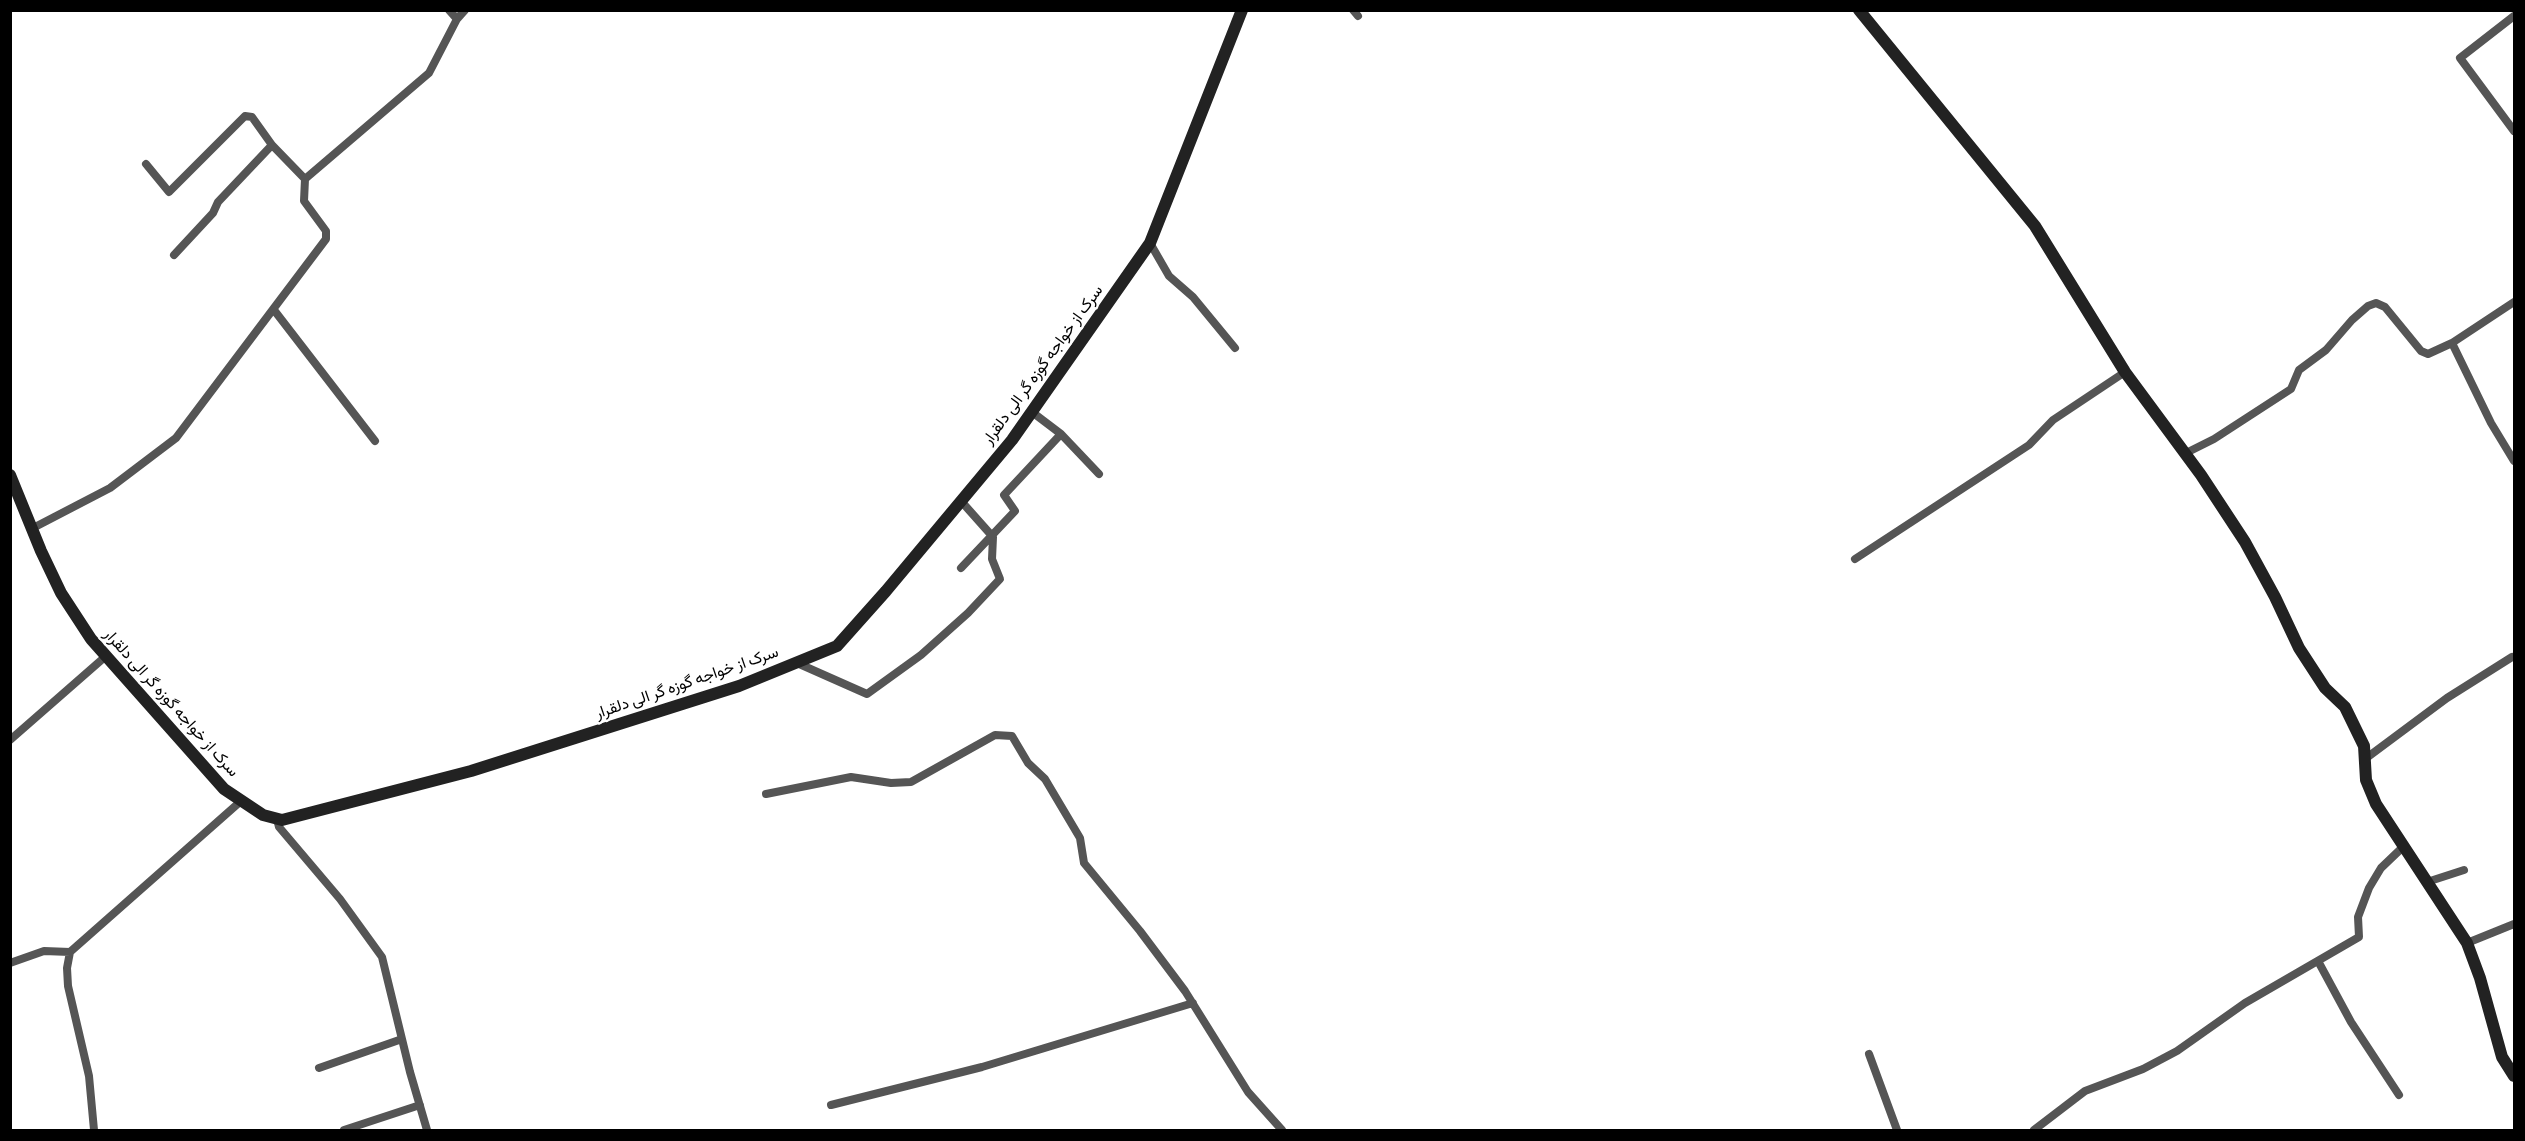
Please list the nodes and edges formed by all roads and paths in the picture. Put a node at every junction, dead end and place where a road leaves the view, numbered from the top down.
1 (449, 10) edge
2 (465, 10) edge
3 (1242, 10) edge
4 (1859, 10) edge
5 (2514, 16) edge
6 (457, 19) junction
7 (2514, 131) edge
8 (272, 146) junction
9 (146, 164) dead end
10 (305, 179) junction
11 (1150, 243) junction
12 (174, 255) dead end
13 (2514, 302) edge
14 (274, 310) junction
15 (2452, 343) junction
16 (1235, 348) dead end
17 (2126, 372) junction
18 (1032, 412) junction
19 (1061, 434) junction
20 (375, 441) dead end
21 (2184, 454) junction
22 (2514, 461) edge
23 (1099, 474) dead end
24 (10, 475) edge
25 (961, 501) junction
26 (33, 528) junction
27 (993, 537) junction
28 (1855, 559) dead end
29 (961, 568) dead end
30 (106, 656) junction
31 (2512, 657) dead end
32 (797, 663) junction
33 (10, 740) edge
34 (2365, 759) junction
35 (766, 794) dead end
36 (241, 801) junction
37 (277, 819) junction
38 (2404, 846) junction
39 (2464, 870) dead end
40 (2427, 882) junction
41 (2514, 924) edge
42 (2467, 943) junction
43 (70, 952) junction
44 (2318, 962) junction
45 (10, 963) edge
46 (1193, 1003) junction
47 (402, 1039) junction
48 (1869, 1054) dead end
49 (319, 1068) dead end
50 (2514, 1076) edge
51 (2399, 1095) dead end
52 (420, 1105) junction
53 (831, 1105) dead end
54 (94, 1131) edge
55 (344, 1131) edge
56 (427, 1131) edge
57 (1282, 1131) edge
58 (1897, 1131) edge
59 (2034, 1131) edge

1 - 6 street
2 - 6 street
3 - 11 street, سرک از خواجه گوزه گر الی دلقرار
4 - 17 street
5 - 7 street
6 - 10 street
8 - 9 street
8 - 10 street
8 - 12 street
10 - 14 street
11 - 16 street
11 - 18 street, سرک از خواجه گوزه گر الی دلقرار
13 - 15 street
14 - 20 street
14 - 26 street
15 - 21 street
15 - 22 street
17 - 21 street
17 - 28 street
18 - 19 street
18 - 25 street, سرک از خواجه گوزه گر الی دلقرار
19 - 23 street
19 - 27 street
21 - 34 street
24 - 26 street, سرک از خواجه گوزه گر الی دلقرار
25 - 27 street
25 - 32 street, سرک از خواجه گوزه گر الی دلقرار
26 - 30 street, سرک از خواجه گوزه گر الی دلقرار
27 - 29 street
27 - 32 street
30 - 33 street
30 - 36 street, سرک از خواجه گوزه گر الی دلقرار
31 - 34 street
32 - 37 street, سرک از خواجه گوزه گر الی دلقرار
34 - 38 street
35 - 46 street
36 - 37 street, سرک از خواجه گوزه گر الی دلقرار
36 - 43 street
37 - 47 street
38 - 40 street
38 - 44 street
39 - 40 street
40 - 42 street
41 - 42 street
42 - 50 street
43 - 45 street
43 - 54 street
44 - 51 street
44 - 59 street
46 - 53 street
46 - 57 street
47 - 49 street
47 - 52 street
48 - 58 street
52 - 55 street
52 - 56 street

